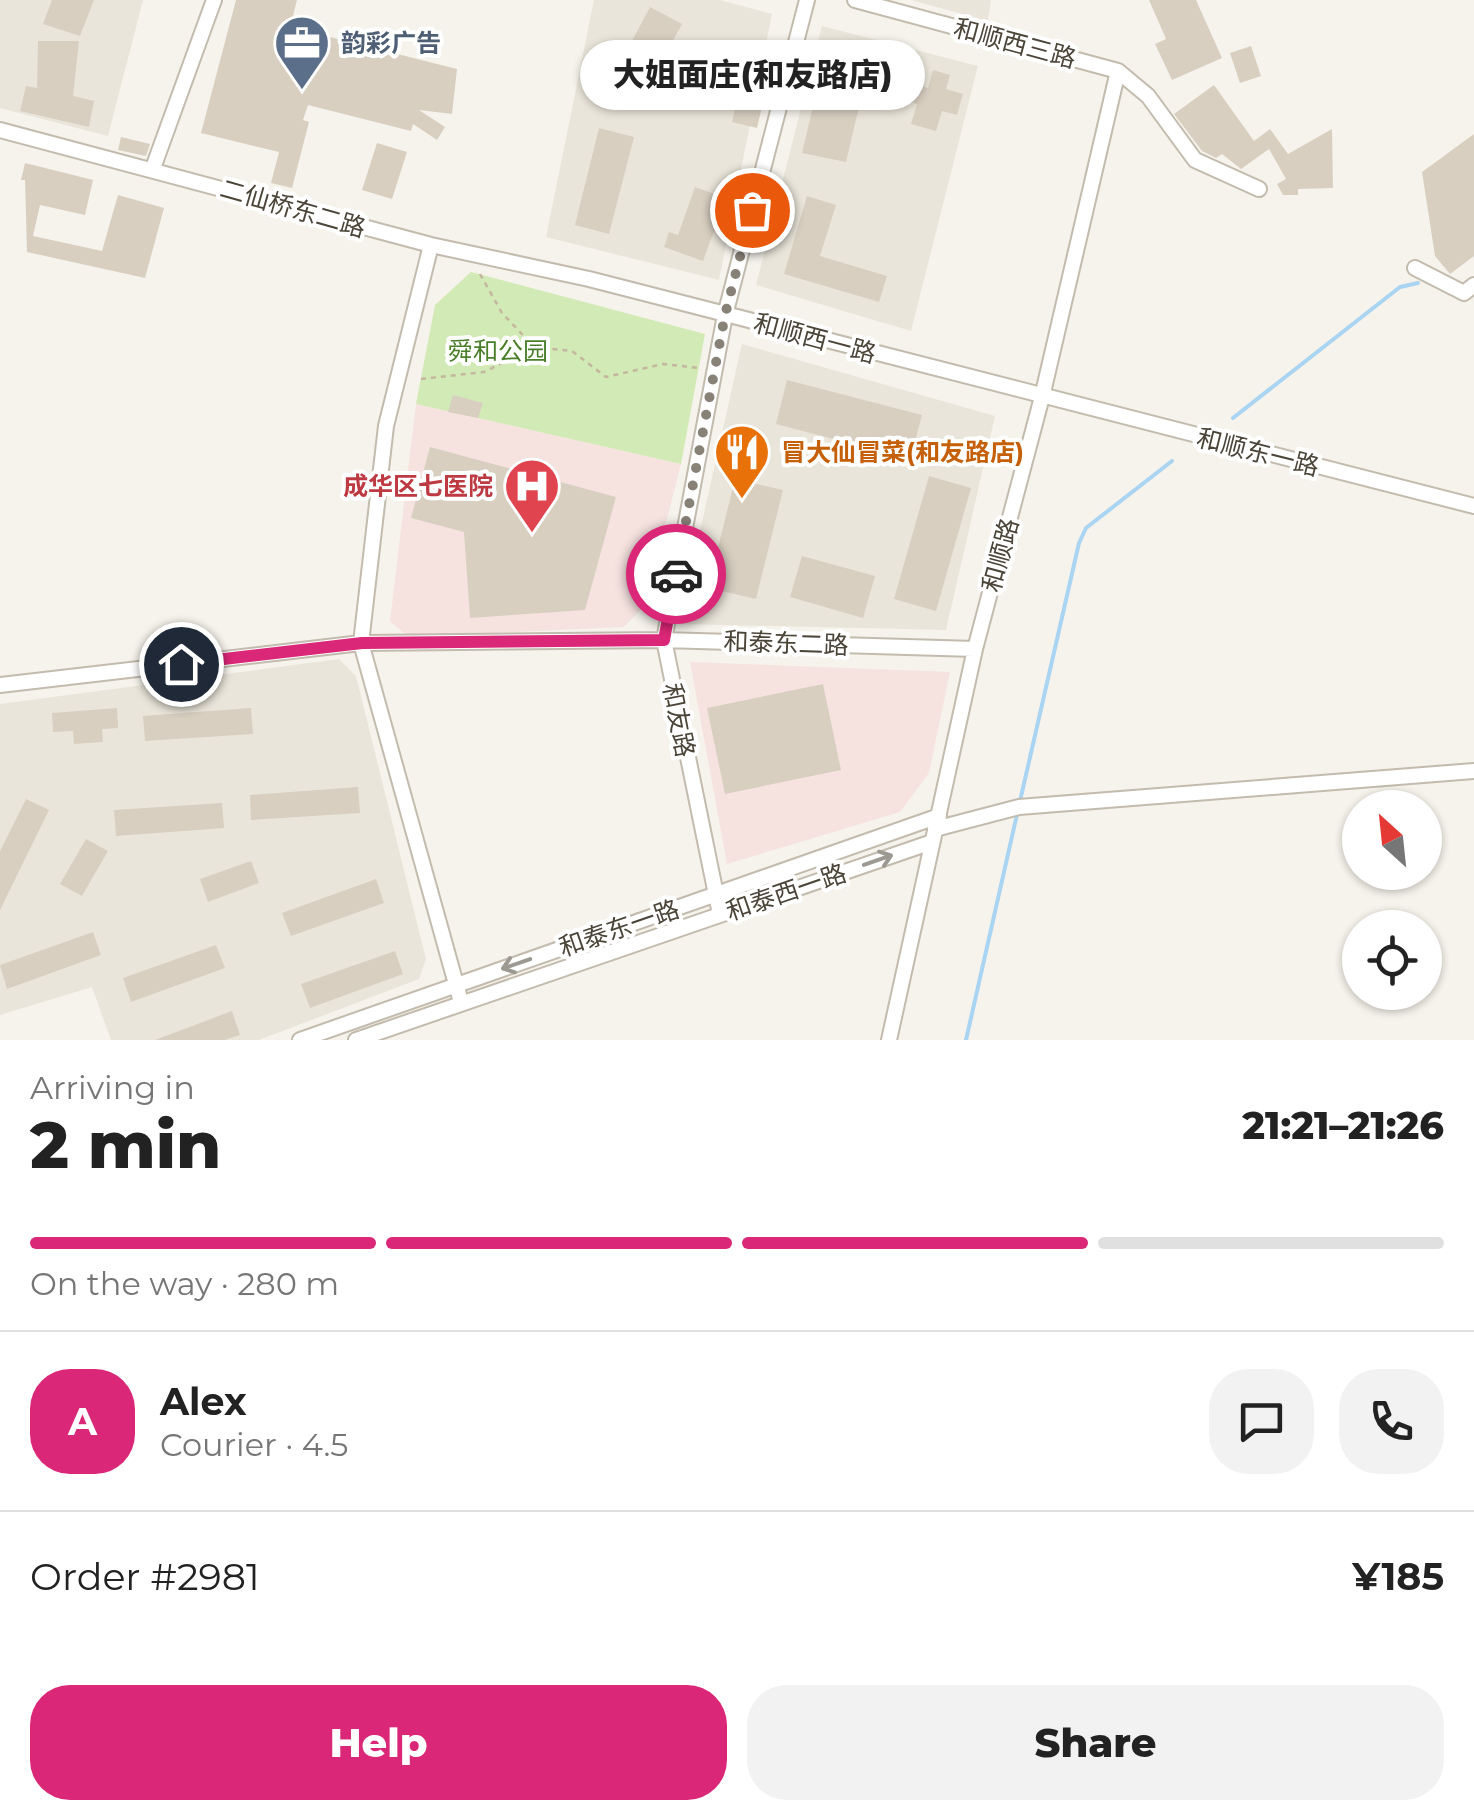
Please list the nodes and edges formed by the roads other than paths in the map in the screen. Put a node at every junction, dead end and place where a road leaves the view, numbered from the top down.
1 (214, 0) edge
2 (807, 0) edge
3 (855, 0) edge
4 (1118, 71) junction
5 (0, 130) edge
6 (153, 168) junction
7 (1259, 189) dead end
8 (431, 245) junction
9 (1416, 268) dead end
10 (588, 278) joint
11 (1474, 285) edge
12 (725, 315) junction
13 (1042, 397) junction
14 (1474, 506) edge
15 (664, 640) junction
16 (362, 643) junction
17 (975, 648) junction
18 (0, 685) edge
19 (1474, 771) edge
20 (935, 829) junction
21 (713, 895) junction
22 (720, 914) junction
23 (458, 984) junction
24 (460, 1002) junction
25 (300, 1040) edge
26 (356, 1040) edge
27 (890, 1040) edge

1 - 6 street
2 - 12 street, 和友路
3 - 4 street, 和顺西三路
4 - 7 street
4 - 13 street, 和顺路
5 - 6 street, 二仙桥东二路
6 - 8 street, 二仙桥东二路
8 - 10 street, 二仙桥东二路
8 - 16 street
9 - 11 street
10 - 12 street, 和顺西一路
12 - 13 street, 和顺西一路
12 - 15 street, 和友路
13 - 14 street, 和顺东一路
13 - 17 street, 和顺路
15 - 16 street, 和泰东二路
15 - 17 street, 和泰东二路
15 - 21 street, 和友路
16 - 18 street, 和泰东二路
16 - 23 street
17 - 20 street, 和顺路
19 - 20 street
20 - 21 street, 和泰东一路
22 -> 20 street, 和泰西一路
20 - 27 street, 和顺路
21 - 22 street, 和友路
21 -> 23 street, 和泰东一路
22 - 24 street, 和泰西一路
23 - 24 street
23 - 25 street, 和泰东一路
24 - 26 street, 和泰西一路

